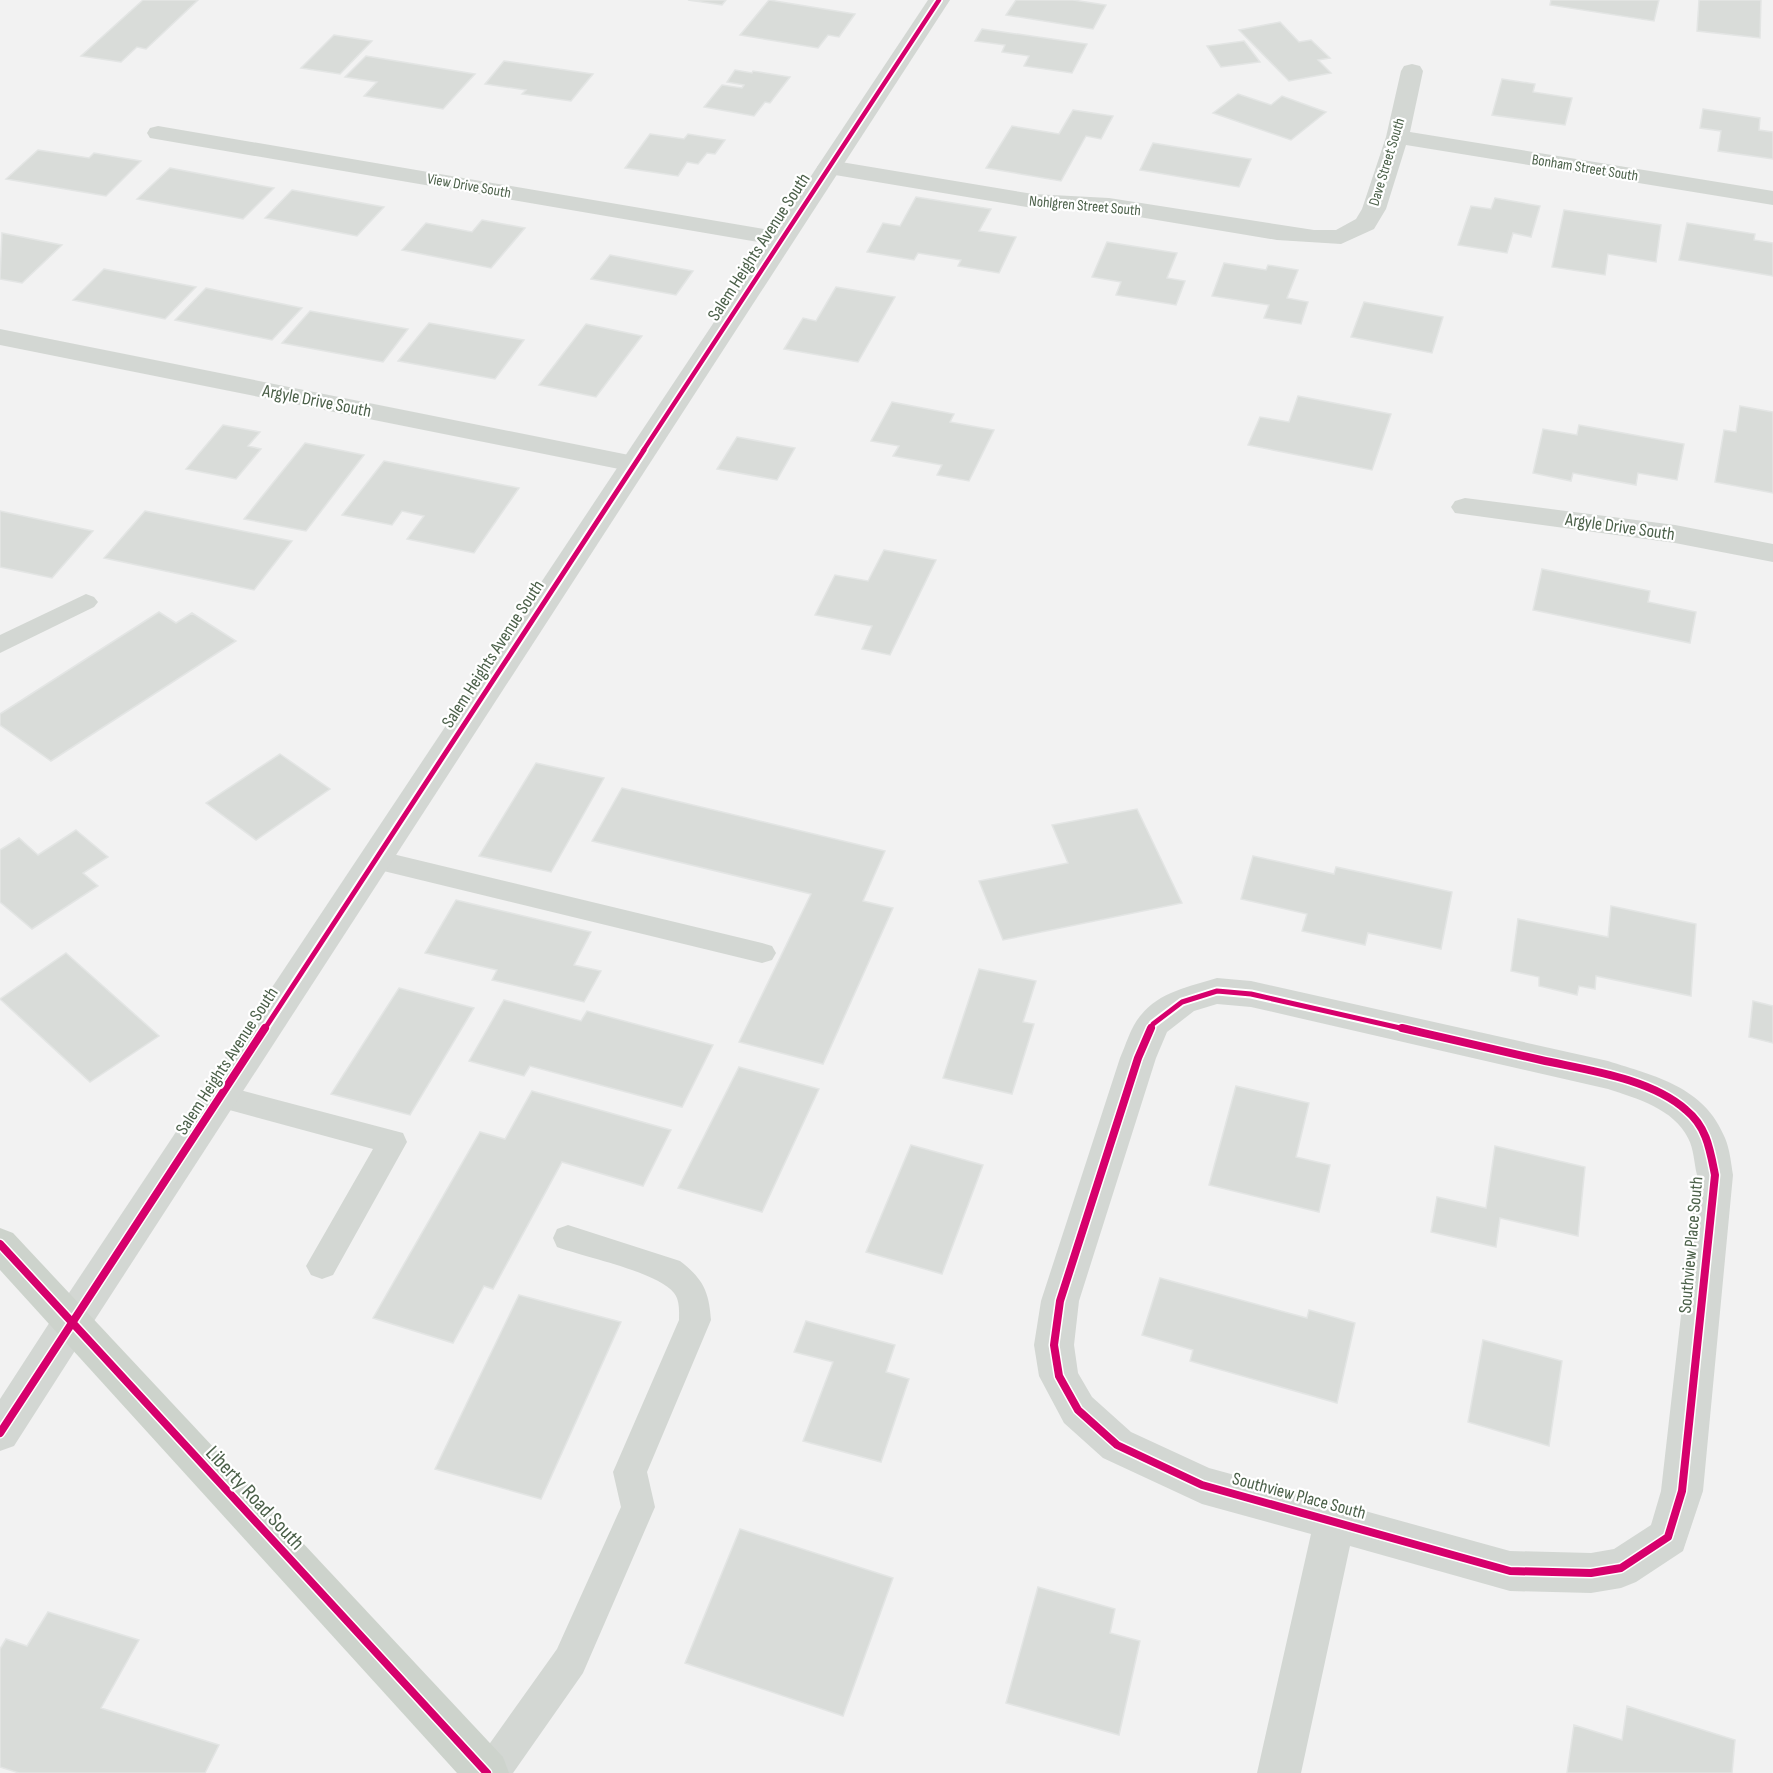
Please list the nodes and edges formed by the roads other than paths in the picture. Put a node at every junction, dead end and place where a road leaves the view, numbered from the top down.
1 (939, 0) edge
2 (1412, 71) dead end
3 (158, 133) dead end
4 (1397, 137) junction
5 (829, 167) junction
6 (1773, 198) edge
7 (1341, 237) joint
8 (781, 239) junction
9 (0, 337) edge
10 (634, 464) junction
11 (1465, 507) dead end
12 (1773, 553) edge
13 (86, 602) dead end
14 (0, 645) edge
15 (376, 860) junction
16 (762, 953) dead end
17 (221, 1096) junction
18 (568, 1238) dead end
19 (0, 1244) edge
20 (322, 1266) dead end
21 (71, 1323) junction
22 (0, 1433) edge
23 (1335, 1521) junction
24 (489, 1773) edge
25 (1279, 1773) edge

1 - 5 street, Salem Heights Avenue South
2 - 4 street, Dave Street South
3 - 8 street, View Drive South
4 - 6 street, Bonham Street South
4 - 7 street, Dave Street South
5 - 7 street, Nohlgren Street South
5 - 8 street, Salem Heights Avenue South
8 - 10 street, Salem Heights Avenue South
9 - 10 street, Argyle Drive South
10 - 15 street, Salem Heights Avenue South
11 - 12 street, Argyle Drive South
13 - 14 lane
15 - 16 lane
15 - 17 street, Salem Heights Avenue South
17 - 20 lane
17 - 21 street, Salem Heights Avenue South
18 - 24 lane
19 - 21 main road, Liberty Road South
21 - 22 street, Salem Heights Avenue South
21 - 24 main road, Liberty Road South
23 - 23 street, Southview Place South
23 - 25 street, Southview Place South

